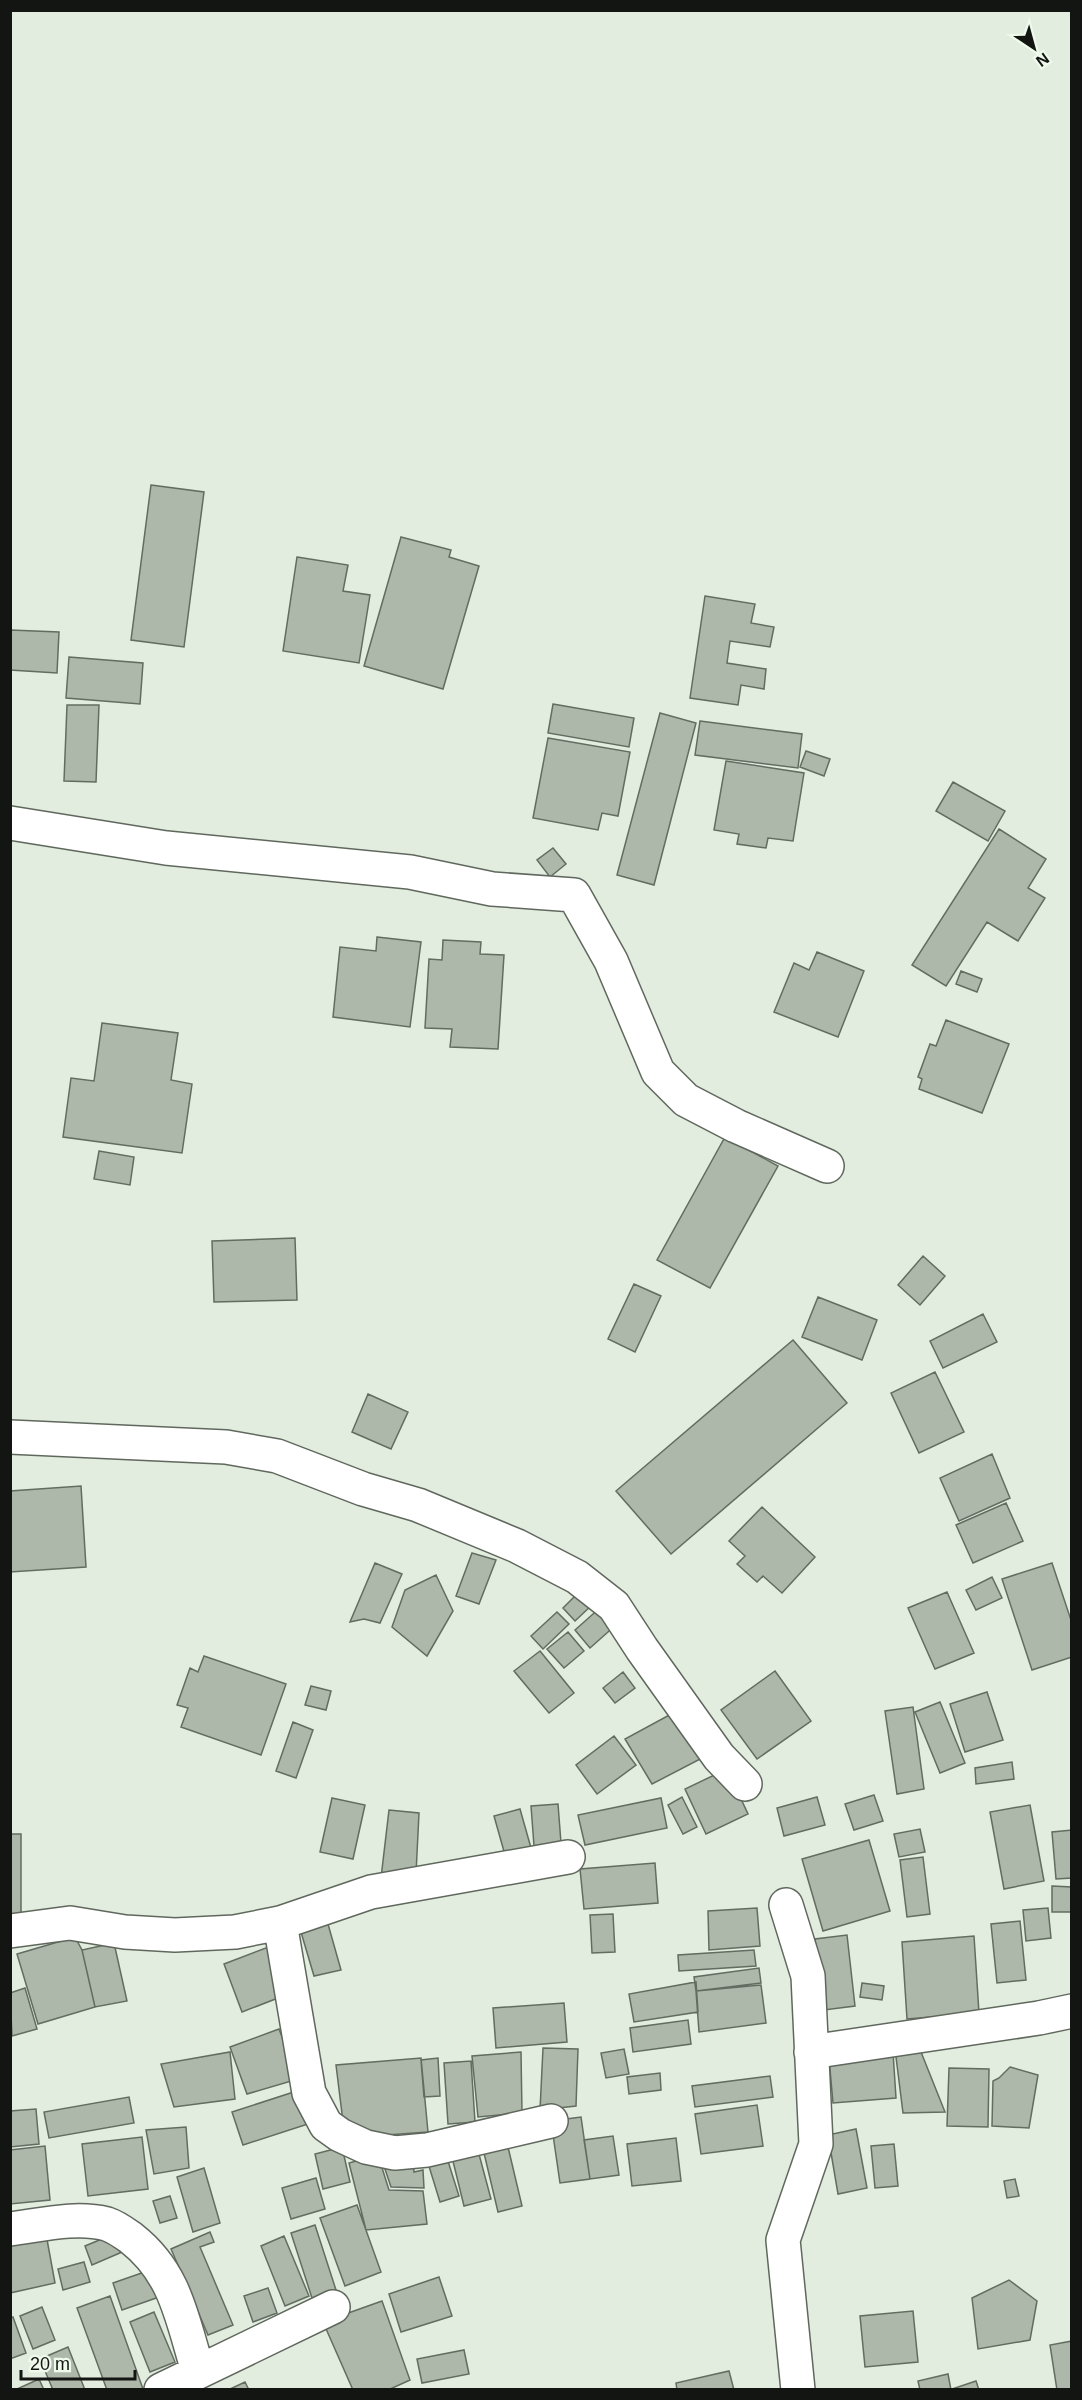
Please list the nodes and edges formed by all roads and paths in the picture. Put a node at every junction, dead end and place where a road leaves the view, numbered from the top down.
1 (10, 823) edge
2 (827, 1166) dead end
3 (10, 1437) edge
4 (745, 1784) dead end
5 (568, 1857) dead end
6 (786, 1905) dead end
7 (280, 1923) junction
8 (10, 1930) edge
9 (1071, 2011) edge
10 (811, 2052) junction
11 (551, 2121) dead end
12 (10, 2229) edge
13 (333, 2307) dead end
14 (198, 2371) junction
15 (161, 2390) edge
16 (798, 2390) edge

1 - 2 street
3 - 4 street
5 - 7 street
6 - 10 street
7 - 8 street
7 - 11 street
9 - 10 street
10 - 16 street
12 - 14 street
13 - 14 street
14 - 15 street

